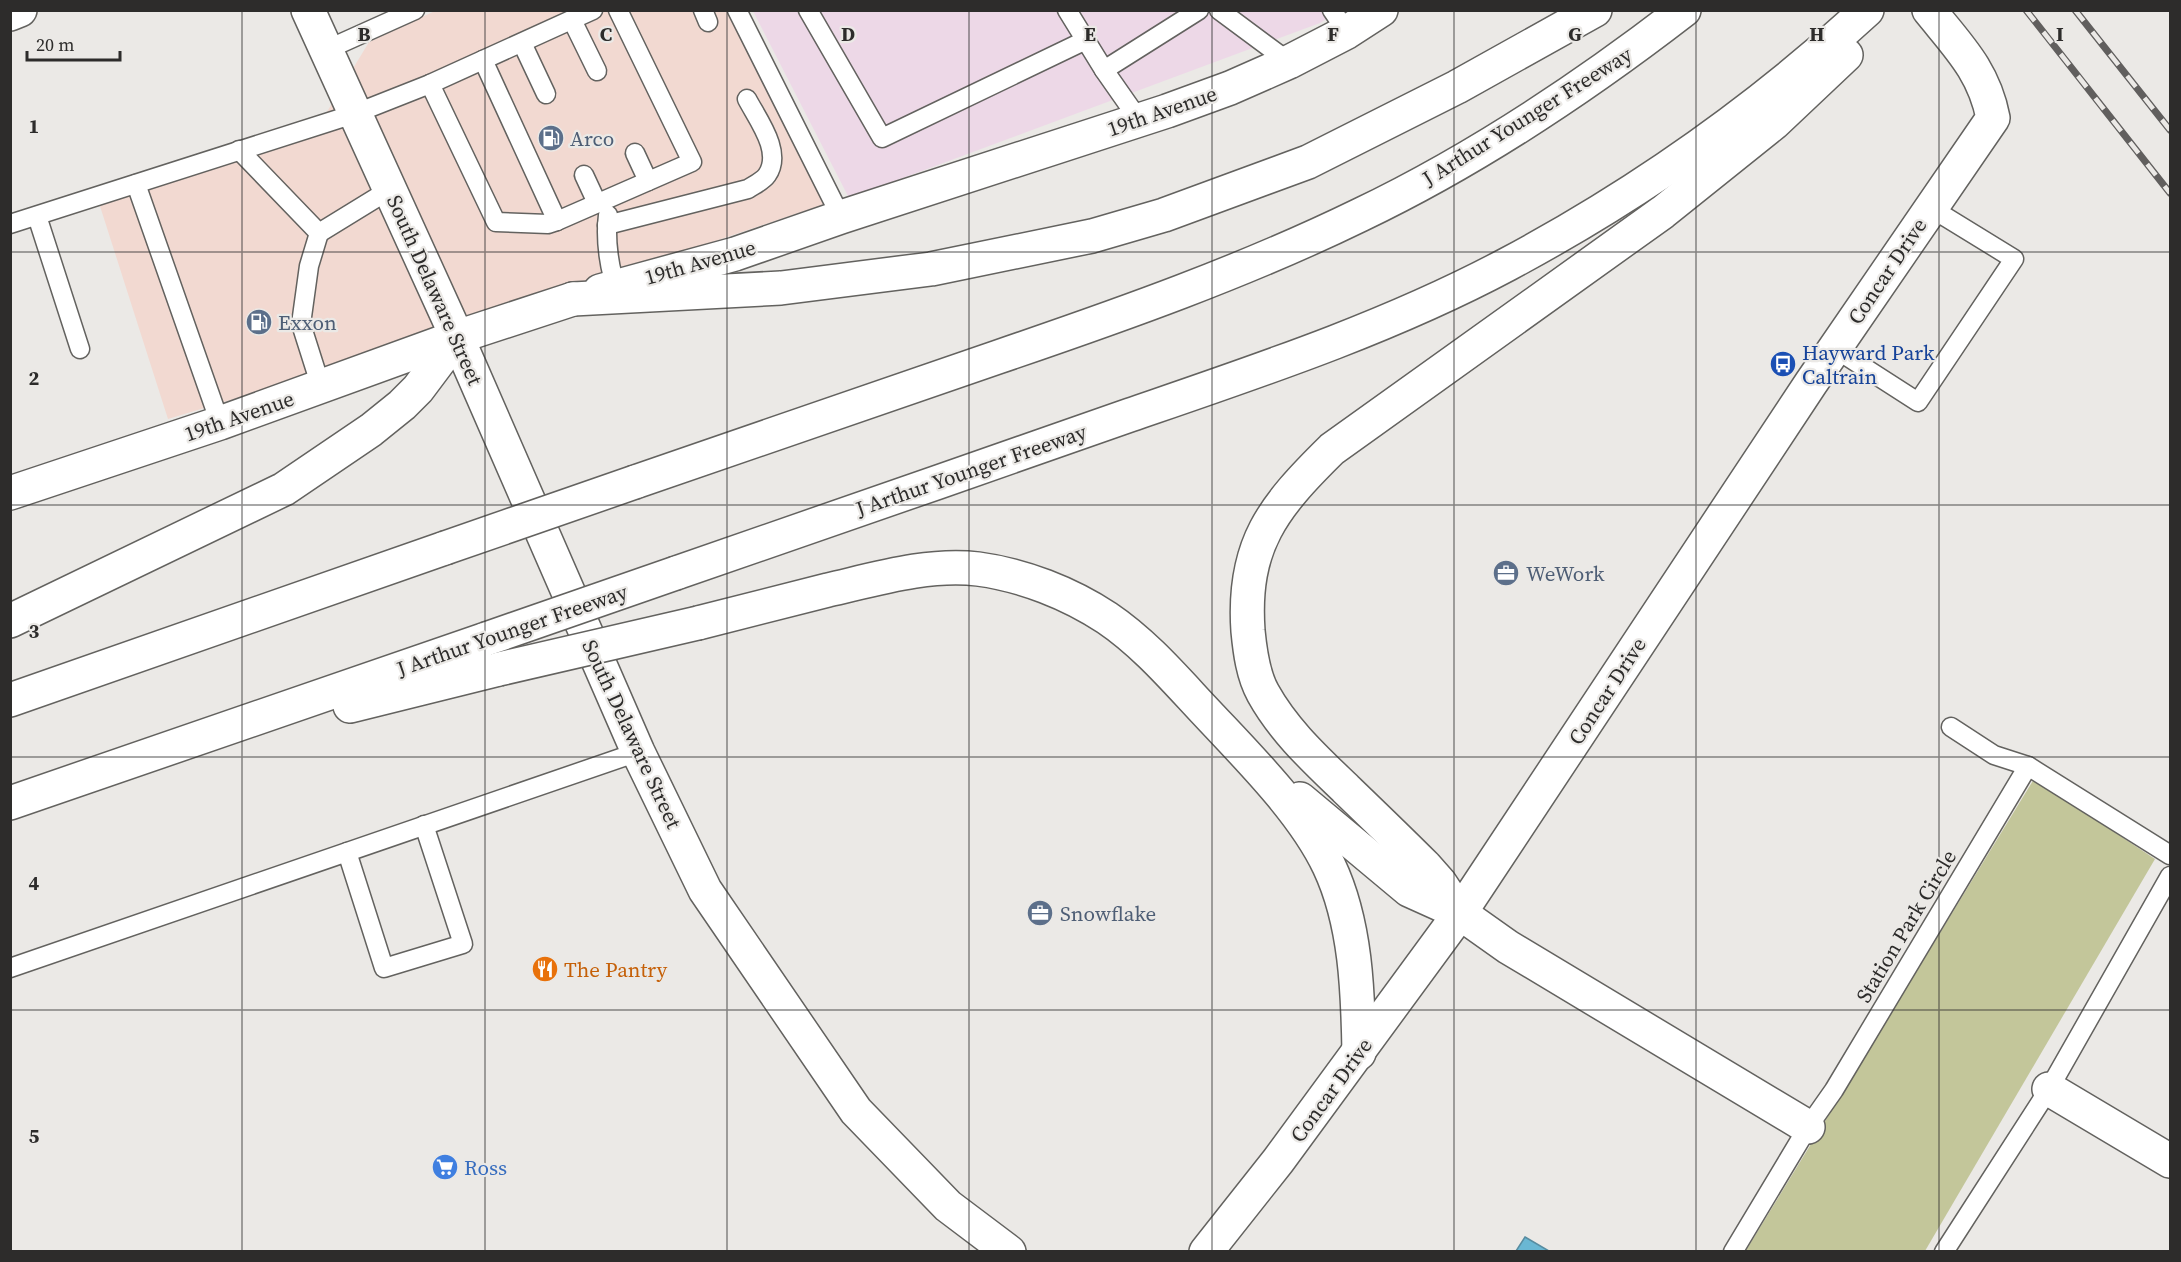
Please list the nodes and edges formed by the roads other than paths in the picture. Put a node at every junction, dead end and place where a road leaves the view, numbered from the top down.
1 (20, 10) edge
2 (308, 10) edge
3 (415, 10) edge
4 (593, 10) edge
5 (618, 10) edge
6 (738, 10) edge
7 (808, 10) edge
8 (1067, 10) edge
9 (1199, 10) edge
10 (1220, 10) edge
11 (1381, 10) edge
12 (1595, 10) edge
13 (1684, 10) edge
14 (1867, 10) edge
15 (1884, 10) edge
16 (1929, 10) edge
17 (10, 14) edge
18 (572, 20) junction
19 (1339, 21) edge
20 (1086, 40) junction
21 (522, 43) junction
22 (1841, 47) junction
23 (326, 51) junction
24 (483, 60) junction
25 (1289, 62) junction
26 (1104, 70) junction
27 (597, 71) dead end
28 (430, 84) junction
29 (546, 94) dead end
30 (747, 99) dead end
31 (354, 114) junction
32 (1139, 120) junction
33 (239, 150) junction
34 (635, 153) dead end
35 (584, 175) dead end
36 (648, 181) junction
37 (136, 184) junction
38 (389, 190) junction
39 (605, 200) junction
40 (1931, 208) junction
41 (37, 216) junction
42 (841, 217) junction
43 (557, 221) junction
44 (10, 224) edge
45 (608, 225) junction
46 (319, 233) junction
47 (618, 291) junction
48 (457, 337) junction
49 (1834, 348) junction
50 (80, 349) dead end
51 (321, 387) junction
52 (220, 423) junction
53 (10, 493) edge
54 (10, 621) edge
55 (10, 700) edge
56 (1951, 727) dead end
57 (638, 752) junction
58 (1243, 752) junction
59 (138, 758) junction
60 (2028, 766) junction
61 (10, 803) edge
62 (424, 825) junction
63 (347, 852) junction
64 (2170, 855) edge
65 (2170, 876) edge
66 (1460, 913) junction
67 (10, 968) edge
68 (1359, 1053) junction
69 (2049, 1089) junction
70 (1808, 1127) junction
71 (2170, 1161) edge
72 (1009, 1251) edge
73 (1206, 1251) edge
74 (1733, 1251) edge
75 (1944, 1251) edge

1 - 17 main road
2 - 23 main road, South Delaware Street
3 - 23 lane
4 - 18 lane
5 - 36 lane
6 - 42 lane
7 - 20 lane
8 - 20 lane
9 - 26 lane
10 - 25 lane
11 - 19 main road, 19th Avenue
12 - 47 main road
13 - 55 main road, J Arthur Younger Freeway, bridge
14 - 22 main road, J Arthur Younger Freeway
15 - 22 main road
16 - 40 main road, Concar Drive
18 - 21 lane
18 - 27 lane
19 - 25 main road, 19th Avenue
20 - 26 lane
21 - 24 lane
21 - 29 lane
22 - 59 main road, J Arthur Younger Freeway, bridge
22 - 66 main road
23 - 31 main road, South Delaware Street
24 - 28 lane
24 - 43 lane
25 - 32 main road, 19th Avenue
26 - 32 lane
28 - 31 lane
28 - 43 lane
30 - 45 lane
31 - 33 lane
31 - 38 main road, South Delaware Street
32 - 42 main road, 19th Avenue
33 - 37 lane
33 - 46 lane
34 - 36 lane
35 - 39 lane
36 - 39 lane
37 - 41 lane
37 - 52 lane
38 - 46 lane
38 - 48 main road, South Delaware Street
39 - 43 lane
39 - 45 lane
40 - 49 main road, Concar Drive
40 - 49 lane
41 - 44 lane
41 - 50 lane
42 - 47 main road, 19th Avenue
45 - 47 lane
46 - 51 lane
47 - 48 main road, 19th Avenue
48 - 51 main road, 19th Avenue
48 - 54 main road
48 - 57 main road, South Delaware Street
49 - 66 main road, Concar Drive
51 - 52 main road, 19th Avenue
52 - 53 main road, 19th Avenue
56 - 60 lane
57 - 62 lane
57 - 72 main road, South Delaware Street
58 - 59 main road, bridge
58 - 66 main road
58 - 68 main road
59 - 61 main road, J Arthur Younger Freeway
60 - 64 lane
60 - 70 lane, Station Park Circle
62 - 63 lane
62 - 63 lane
63 - 67 lane
65 - 69 lane
66 - 68 main road, Concar Drive
66 - 70 main road
68 - 73 main road, Concar Drive
69 - 71 main road
69 - 75 lane
70 - 74 lane, Station Park Circle

